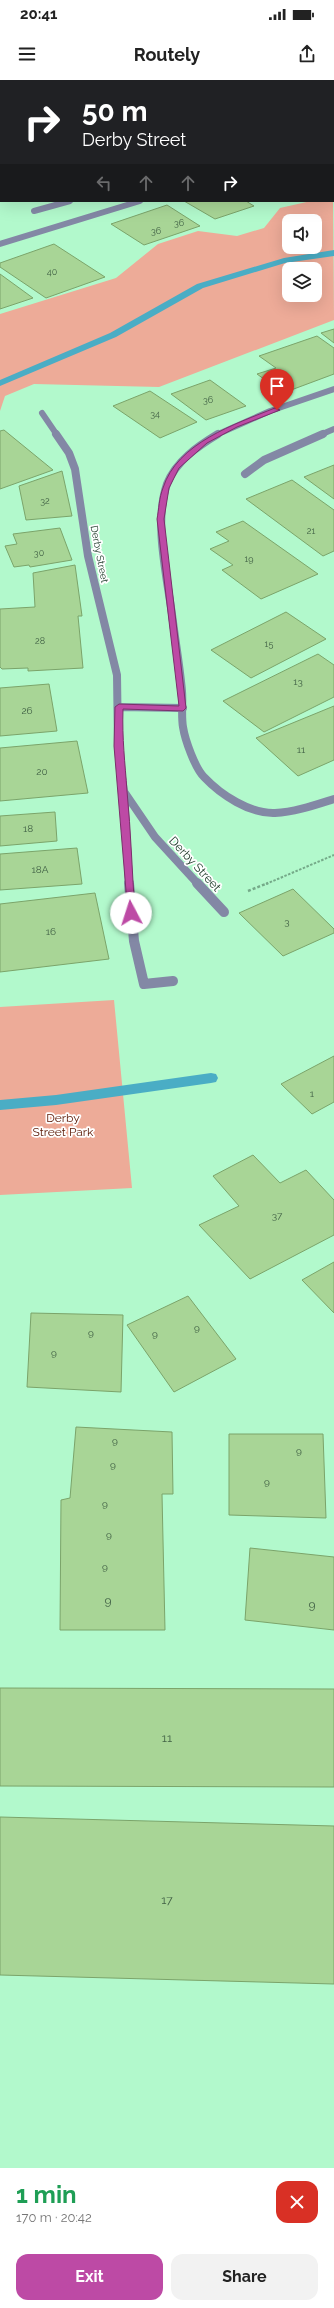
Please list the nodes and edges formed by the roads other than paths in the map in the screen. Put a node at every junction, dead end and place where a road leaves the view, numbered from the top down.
1 (66, 202) edge
2 (137, 202) edge
3 (34, 211) dead end
4 (0, 244) edge
5 (334, 389) edge
6 (42, 413) dead end
7 (334, 429) edge
8 (245, 474) dead end
9 (119, 707) junction
10 (183, 708) junction
11 (124, 792) junction
12 (334, 799) edge
13 (224, 912) dead end
14 (173, 981) dead end

1 - 3 street
2 - 4 street
5 - 10 street
6 - 9 street, Derby Street
7 - 8 street
9 - 10 street
9 - 11 street, Derby Street
10 - 12 street
11 - 13 street, Derby Street
11 - 14 street, Derby Street

